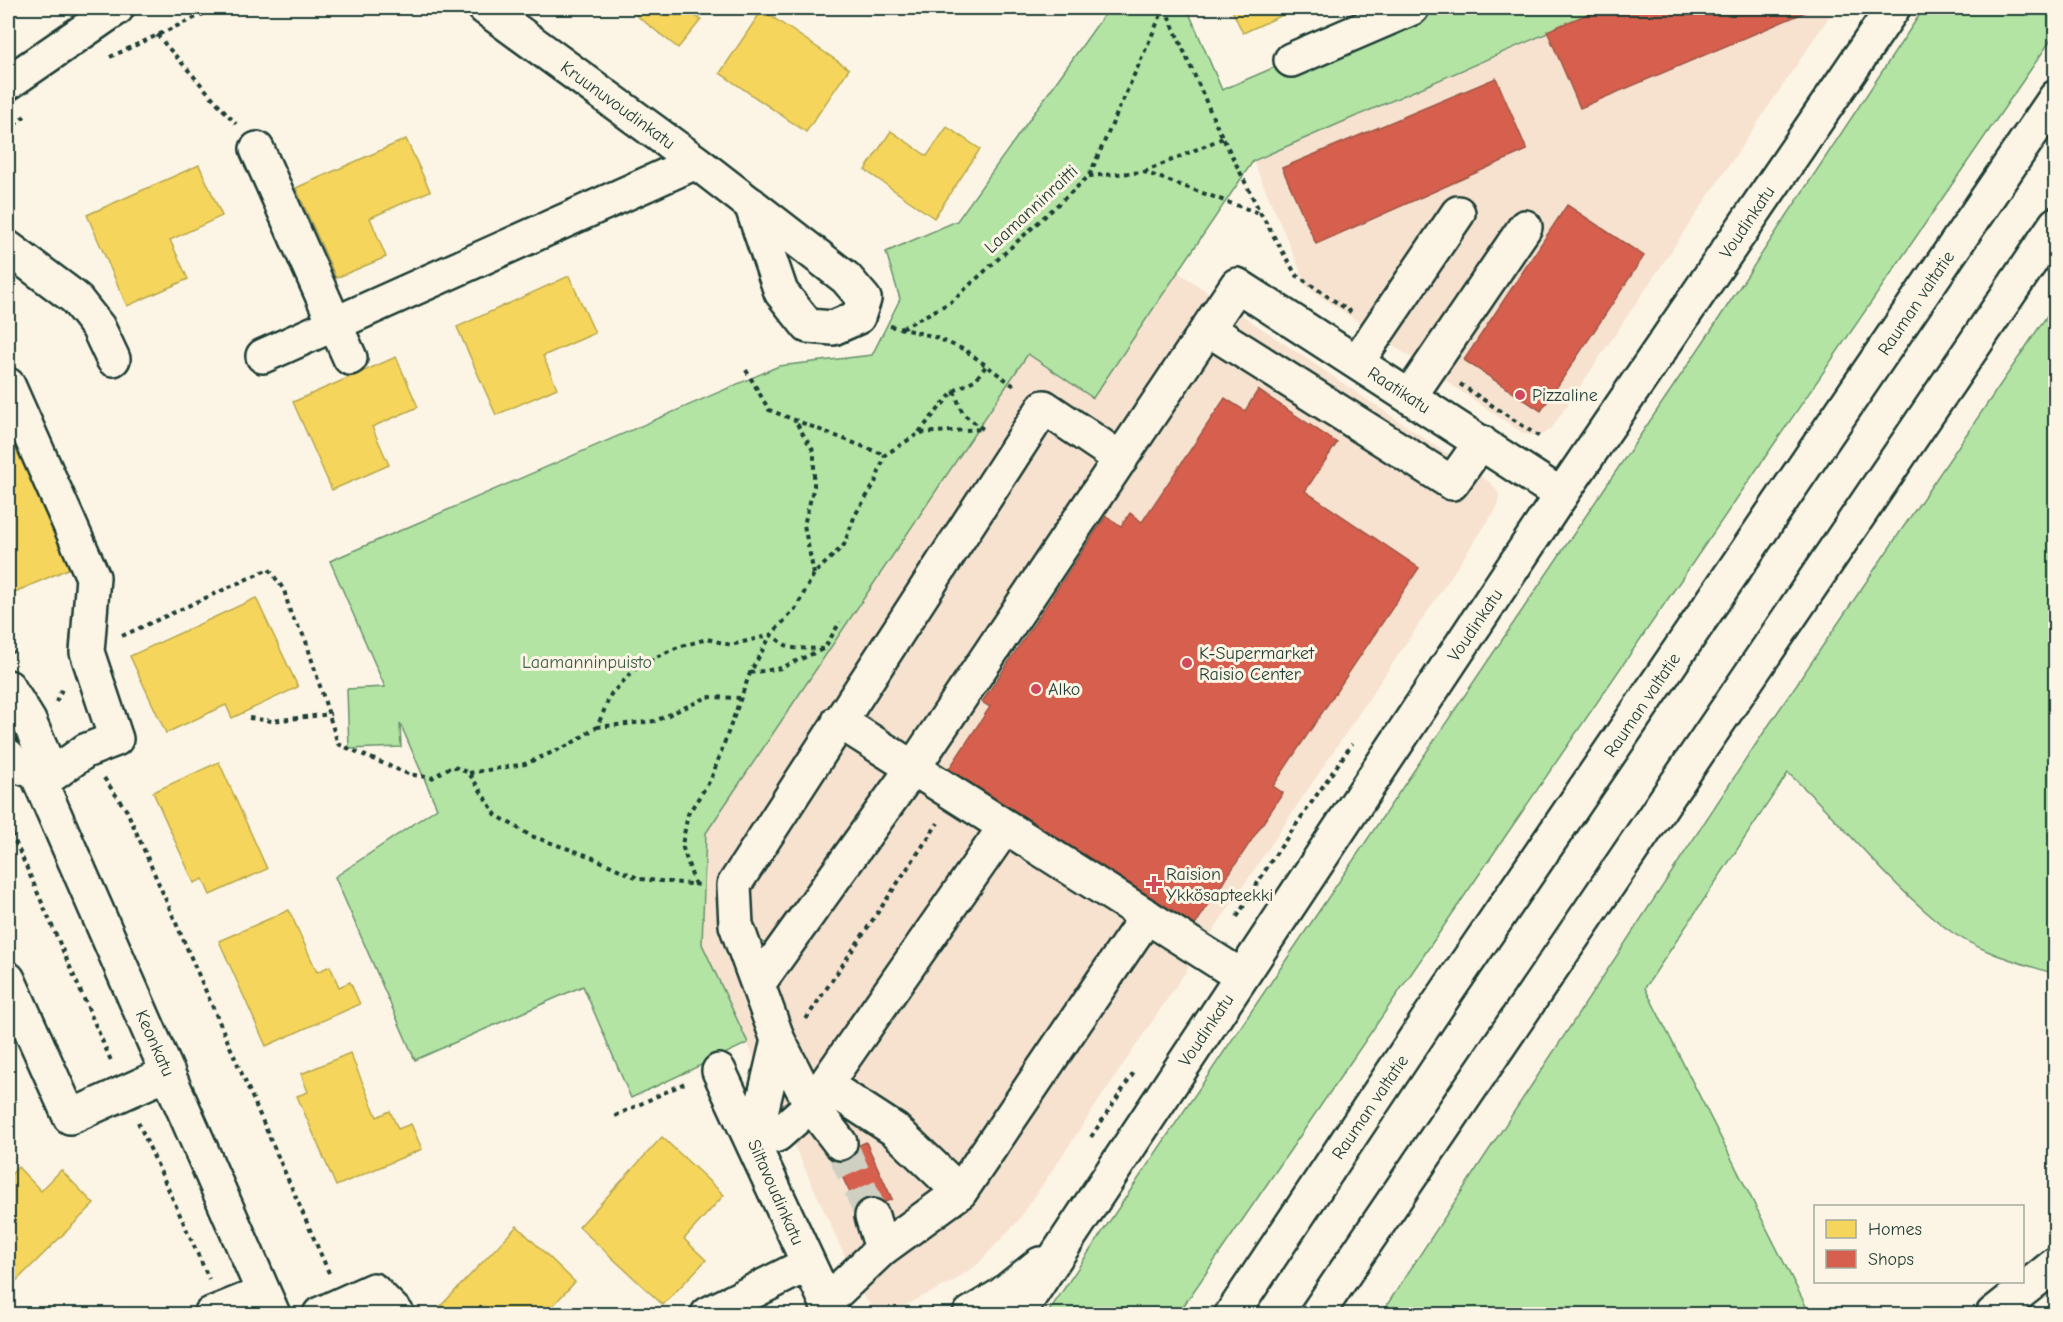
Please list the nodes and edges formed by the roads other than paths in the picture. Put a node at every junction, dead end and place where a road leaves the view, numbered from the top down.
1 (117, 8) edge
2 (485, 8) edge
3 (1412, 8) edge
4 (1893, 8) edge
5 (1291, 60) dead end
6 (8, 83) edge
7 (2055, 97) edge
8 (257, 149) road end
9 (696, 162) junction
10 (751, 204) junction
11 (1458, 213) dead end
12 (2055, 224) edge
13 (1525, 227) dead end
14 (8, 248) edge
15 (336, 322) junction
16 (1208, 329) junction
17 (263, 356) dead end
18 (350, 358) dead end
19 (113, 359) dead end
20 (1357, 362) junction
21 (8, 385) edge
22 (1410, 396) junction
23 (1481, 442) junction
24 (1120, 459) junction
25 (1561, 495) junction
26 (14, 674) edge
27 (839, 721) junction
28 (8, 756) edge
29 (913, 768) junction
30 (38, 778) junction
31 (1005, 826) junction
32 (1147, 916) junction
33 (1241, 976) junction
34 (8, 979) edge
35 (758, 984) junction
36 (778, 1040) junction
37 (719, 1071) road end
38 (168, 1073) junction
39 (818, 1095) junction
40 (753, 1142) junction
41 (840, 1143) tunnel mouth
42 (960, 1192) junction
43 (872, 1216) tunnel mouth
44 (1373, 1229) junction
45 (1062, 1246) junction
46 (882, 1249) junction
47 (808, 1264) junction
48 (2055, 1264) edge
49 (268, 1304) edge
50 (829, 1308) edge
51 (331, 1309) edge
52 (211, 1314) edge
53 (397, 1314) edge
54 (708, 1314) edge
55 (970, 1314) edge
56 (1018, 1314) edge
57 (1232, 1314) edge
58 (1317, 1314) edge
59 (1339, 1314) edge
60 (1992, 1314) edge

1 - 6 main road
2 - 9 main road, Kruunuvoudinkatu
3 - 5 main road
4 - 25 main road, Voudinkatu
7 - 57 main road, Rauman valtatie
8 - 15 main road
9 - 10 main road, Kruunuvoudinkatu
9 - 15 main road
10 - 10 main road, Kruunuvoudinkatu
11 - 20 main road
12 - 44 main road
13 - 22 main road
14 - 19 main road
15 - 17 main road
15 - 18 main road
16 - 20 main road, Raatikatu
16 - 23 main road
16 - 24 main road
20 - 22 main road, Raatikatu
21 - 30 main road
22 - 23 main road, Raatikatu
23 - 25 main road, Raatikatu
24 - 27 main road
24 - 29 main road
25 - 33 main road, Voudinkatu
26 - 30 main road
27 - 29 main road
27 - 35 main road
28 - 30 main road
29 - 31 main road
29 - 35 main road
30 - 38 main road, Keonkatu
31 - 32 main road
31 - 39 main road
32 - 33 main road
32 - 42 main road
33 - 45 main road, Voudinkatu
34 - 38 main road
35 - 36 main road
36 - 39 main road
36 - 40 main road
37 - 40 main road, Siltavoudinkatu
38 - 49 main road, Keonkatu
39 - 40 main road
39 - 41 main road
39 - 42 main road
40 - 47 main road, Siltavoudinkatu
42 - 46 main road
43 - 46 main road
44 - 58 main road
44 - 59 main road
45 - 55 main road, Voudinkatu
45 - 56 main road, Voudinkatu
46 - 50 main road
47 - 50 main road, Siltavoudinkatu
47 - 54 main road
48 - 60 main road
49 - 52 main road
51 - 53 main road

